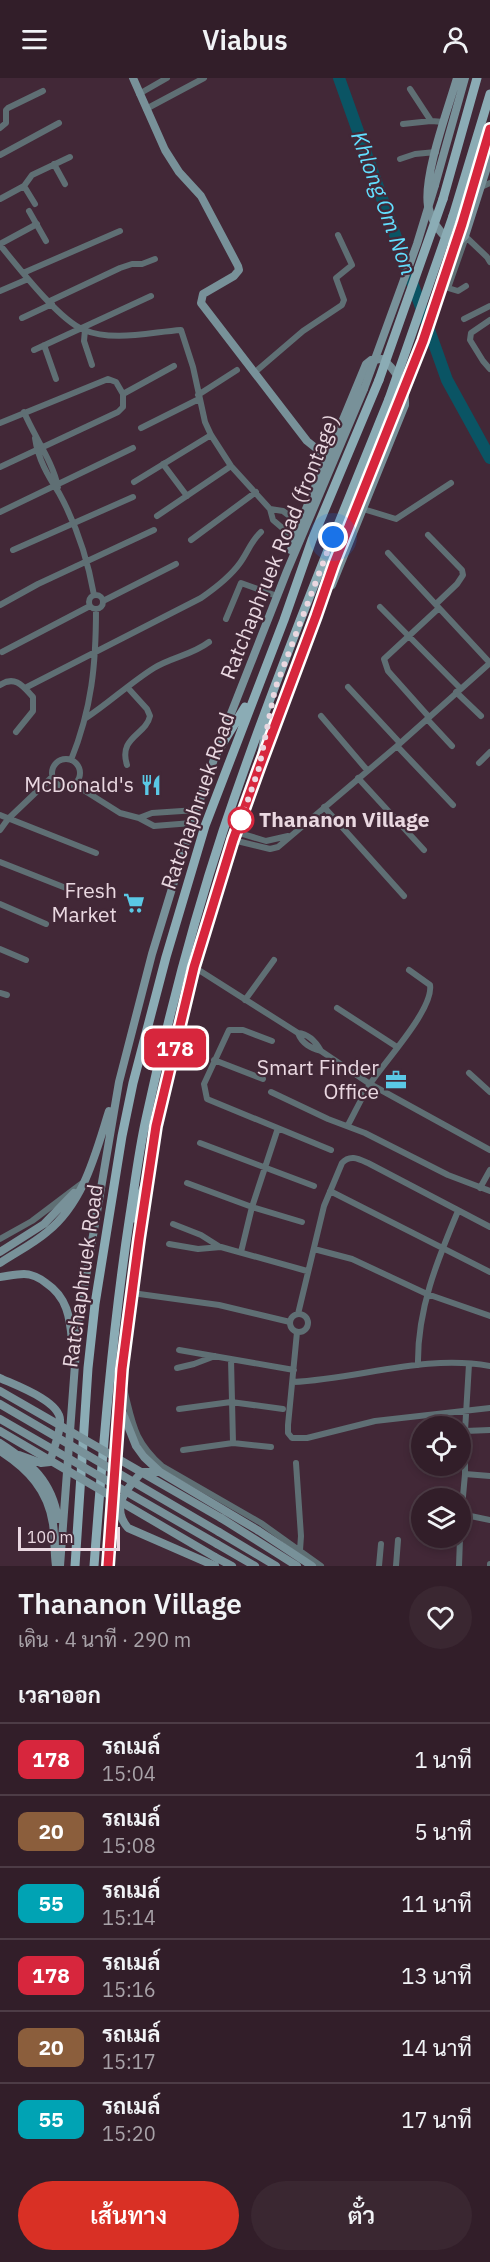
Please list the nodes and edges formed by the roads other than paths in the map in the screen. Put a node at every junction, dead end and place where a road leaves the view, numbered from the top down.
1 (133, 78) edge
2 (167, 78) edge
3 (204, 78) edge
4 (457, 78) edge
5 (465, 78) edge
6 (477, 78) edge
7 (410, 89) dead end
8 (43, 91) dead end
9 (139, 94) junction
10 (490, 94) edge
11 (146, 109) junction
12 (431, 121) junction
13 (59, 123) dead end
14 (444, 123) junction
15 (403, 124) dead end
16 (0, 128) edge
17 (490, 129) edge
18 (436, 152) junction
19 (0, 155) edge
20 (70, 157) dead end
21 (490, 158) edge
22 (399, 159) dead end
23 (54, 164) junction
24 (490, 183) edge
25 (65, 184) dead end
26 (24, 186) junction
27 (481, 187) junction
28 (0, 199) edge
29 (34, 204) dead end
30 (29, 211) dead end
31 (36, 224) junction
32 (120, 231) dead end
33 (338, 235) dead end
34 (466, 237) junction
35 (46, 241) dead end
36 (0, 244) edge
37 (155, 259) dead end
38 (490, 262) edge
39 (25, 276) junction
40 (466, 286) dead end
41 (0, 291) edge
42 (151, 296) dead end
43 (52, 302) junction
44 (490, 306) edge
45 (22, 318) dead end
46 (464, 319) dead end
47 (490, 320) edge
48 (83, 329) junction
49 (44, 345) junction
50 (34, 350) dead end
51 (92, 364) dead end
52 (174, 366) dead end
53 (490, 369) edge
54 (237, 370) dead end
55 (254, 373) junction
56 (56, 379) dead end
57 (123, 394) junction
58 (199, 397) junction
59 (24, 412) junction
60 (0, 423) edge
61 (141, 428) dead end
62 (211, 435) junction
63 (40, 448) junction
64 (133, 448) dead end
65 (327, 457) junction
66 (163, 464) junction
67 (0, 466) edge
68 (231, 466) junction
69 (134, 482) dead end
70 (451, 483) dead end
71 (55, 485) junction
72 (256, 492) junction
73 (133, 496) dead end
74 (187, 496) junction
75 (270, 509) junction
76 (363, 509) junction
77 (0, 512) edge
78 (157, 516) dead end
79 (71, 522) junction
80 (300, 524) junction
81 (154, 530) dead end
82 (261, 532) dead end
83 (428, 535) dead end
84 (294, 538) junction
85 (191, 540) dead end
86 (13, 550) dead end
87 (388, 553) dead end
88 (86, 562) junction
89 (176, 564) dead end
90 (287, 571) junction
91 (94, 595) junction
92 (277, 596) junction
93 (103, 601) junction
94 (0, 604) edge
95 (438, 606) junction
96 (93, 607) junction
97 (380, 607) dead end
98 (316, 616) junction
99 (226, 619) dead end
100 (408, 637) junction
101 (209, 642) dead end
102 (96, 651) junction
103 (2, 652) dead end
104 (489, 660) edge
105 (259, 683) junction
106 (0, 684) edge
107 (348, 687) dead end
108 (25, 688) junction
109 (128, 688) junction
110 (275, 689) junction
111 (458, 690) junction
112 (321, 716) dead end
113 (481, 716) dead end
114 (86, 718) junction
115 (428, 718) junction
116 (16, 732) dead end
117 (398, 745) junction
118 (452, 746) dead end
119 (490, 752) edge
120 (216, 754) junction
121 (71, 760) junction
122 (479, 763) dead end
123 (127, 765) dead end
124 (259, 768) junction
125 (367, 770) junction
126 (52, 777) junction
127 (358, 778) junction
128 (74, 784) junction
129 (453, 805) dead end
130 (324, 807) junction
131 (197, 810) junction
132 (0, 815) edge
133 (139, 818) junction
134 (8, 819) junction
135 (192, 824) junction
136 (0, 830) edge
137 (235, 836) junction
138 (424, 850) dead end
139 (96, 853) dead end
140 (0, 862) edge
141 (71, 890) dead end
142 (404, 896) dead end
143 (0, 904) edge
144 (46, 924) dead end
145 (0, 949) edge
146 (26, 960) dead end
147 (274, 960) dead end
148 (194, 967) junction
149 (409, 970) dead end
150 (245, 1000) junction
151 (337, 1008) dead end
152 (272, 1041) dead end
153 (397, 1047) junction
154 (214, 1060) junction
155 (469, 1073) dead end
156 (263, 1079) dead end
157 (119, 1082) junction
158 (370, 1084) junction
159 (271, 1092) dead end
160 (490, 1092) edge
161 (348, 1125) junction
162 (278, 1128) junction
163 (200, 1143) dead end
164 (332, 1150) dead end
165 (490, 1150) edge
166 (150, 1169) junction
167 (264, 1169) junction
168 (490, 1170) edge
169 (89, 1172) junction
170 (188, 1183) dead end
171 (81, 1184) junction
172 (315, 1186) dead end
173 (480, 1188) junction
174 (330, 1191) junction
175 (490, 1191) edge
176 (252, 1207) junction
177 (458, 1211) junction
178 (302, 1222) dead end
179 (173, 1224) dead end
180 (490, 1227) edge
181 (0, 1239) edge
182 (169, 1244) dead end
183 (221, 1247) junction
184 (125, 1249) junction
185 (314, 1249) junction
186 (442, 1249) junction
187 (0, 1252) edge
188 (241, 1252) junction
189 (0, 1263) edge
190 (307, 1271) junction
191 (490, 1272) edge
192 (0, 1276) edge
193 (132, 1293) junction
194 (427, 1294) junction
195 (298, 1314) junction
196 (490, 1316) edge
197 (290, 1322) junction
198 (297, 1332) junction
199 (179, 1350) dead end
200 (215, 1355) junction
201 (231, 1359) junction
202 (74, 1362) junction
203 (470, 1364) junction
204 (418, 1365) junction
205 (490, 1366) edge
206 (177, 1368) dead end
207 (294, 1370) junction
208 (0, 1378) edge
209 (121, 1379) junction
210 (293, 1382) junction
211 (0, 1391) edge
212 (231, 1402) junction
213 (119, 1403) junction
214 (0, 1404) edge
215 (490, 1408) edge
216 (179, 1409) dead end
217 (283, 1409) dead end
218 (467, 1412) junction
219 (467, 1416) edge
220 (0, 1419) edge
221 (490, 1430) edge
222 (0, 1431) edge
223 (471, 1431) edge
224 (0, 1443) edge
225 (233, 1443) junction
226 (271, 1447) dead end
227 (183, 1450) dead end
228 (0, 1451) edge
229 (19, 1455) junction
230 (296, 1463) dead end
231 (160, 1472) junction
232 (471, 1474) edge
233 (490, 1476) edge
234 (471, 1516) edge
235 (490, 1520) edge
236 (398, 1540) dead end
237 (381, 1544) dead end
238 (62, 1546) junction
239 (460, 1548) edge
240 (300, 1550) junction
241 (215, 1561) edge
242 (58, 1566) edge
243 (75, 1566) edge
244 (94, 1566) edge
245 (108, 1566) edge
246 (232, 1566) edge
247 (255, 1566) edge
248 (276, 1566) edge
249 (297, 1566) edge
250 (312, 1566) edge
251 (321, 1566) edge
252 (379, 1566) edge
253 (396, 1566) edge
254 (459, 1566) edge

1 - 9 main road
2 - 9 street
3 - 11 street
4 - 14 main road
5 - 90 main road, Ratchaphruek Road (frontage), bridge
6 - 105 main road, Ratchaphruek Road, bridge
7 - 12 street
8 - 16 street
9 - 11 main road
10 - 110 main road, Ratchaphruek Road, bridge
11 - 55 main road
12 - 14 street
12 - 15 street
13 - 19 street
14 - 18 main road
17 - 98 main road, bridge
18 - 22 street
18 - 34 main road
20 - 23 street
21 - 27 main road
23 - 25 street
23 - 26 street
24 - 27 street
26 - 28 street
26 - 29 street
27 - 34 main road
30 - 31 street
31 - 35 street
31 - 36 street
32 - 39 street
33 - 55 street
34 - 38 street
34 - 40 street
36 - 39 street
37 - 43 street
39 - 41 street
39 - 43 street
42 - 48 street
43 - 45 street
43 - 48 street
44 - 46 street
47 - 53 street
48 - 49 street
48 - 51 street
48 - 58 street
49 - 50 street
49 - 56 street
52 - 57 street
54 - 58 street
55 - 65 main road
57 - 59 street
57 - 63 street
58 - 61 street
58 - 62 street
59 - 60 street
59 - 63 street
62 - 66 street
62 - 68 street
63 - 67 street
63 - 71 street
64 - 71 street
65 - 76 main road
65 - 80 main road
66 - 69 street
66 - 74 street
68 - 72 street
68 - 74 street
70 - 76 street
71 - 77 street
71 - 79 street
72 - 75 street
72 - 85 street
73 - 79 street
74 - 78 street
75 - 80 street
75 - 84 street
76 - 98 main road
79 - 86 street
79 - 88 street
80 - 84 main road
81 - 88 street
82 - 102 street
83 - 95 street
84 - 90 main road
87 - 95 street
88 - 91 street
88 - 94 street
89 - 93 street
90 - 92 main road, Ratchaphruek Road (frontage)
91 - 93 street
91 - 96 street
92 - 99 street
92 - 120 main road, Ratchaphruek Road (frontage)
93 - 96 street
95 - 100 street
95 - 104 street
96 - 102 street
96 - 103 street
97 - 100 street
98 - 124 main road
100 - 111 street
100 - 115 street
101 - 109 street
102 - 108 street
102 - 114 street
104 - 111 street
105 - 120 main road
105 - 243 main road, Ratchaphruek Road
106 - 108 street
107 - 117 street
108 - 116 street
109 - 114 street
109 - 123 street
110 - 124 main road
110 - 184 main road, Ratchaphruek Road
111 - 113 street
111 - 115 street
112 - 125 street
114 - 121 street
115 - 117 street
115 - 118 street
117 - 125 street
117 - 129 street
119 - 122 street
120 - 131 main road, Ratchaphruek Road (frontage)
121 - 126 street
121 - 128 street
124 - 137 main road
125 - 127 street
126 - 128 street
126 - 134 street
127 - 130 street
127 - 138 street
128 - 133 street
130 - 137 street
130 - 142 street
131 - 133 street
131 - 135 main road, Ratchaphruek Road (frontage)
132 - 134 street
133 - 135 street
134 - 136 street
134 - 139 street
135 - 157 main road, Ratchaphruek Road (frontage)
137 - 148 main road
140 - 141 street
143 - 144 street
145 - 146 street
147 - 150 street
148 - 150 street
148 - 166 main road
149 - 153 street
150 - 158 street
151 - 153 street
152 - 154 street
153 - 158 street
154 - 156 street
154 - 162 street
155 - 160 street
157 - 169 main road
157 - 202 main road, Ratchaphruek Road (frontage)
158 - 161 street
158 - 165 street
159 - 161 street
161 - 173 street
162 - 164 street
162 - 167 street
163 - 167 street
166 - 184 main road
166 - 193 main road
167 - 172 street
167 - 176 street
168 - 173 street
169 - 171 main road
169 - 189 main road
170 - 176 street
171 - 181 street
171 - 187 main road
173 - 175 street
174 - 177 street
174 - 185 street
174 - 186 street
176 - 178 street
176 - 188 street
177 - 180 street
177 - 186 street
179 - 183 street
182 - 183 street
183 - 188 street
184 - 244 main road, Ratchaphruek Road
185 - 190 street
185 - 194 street
186 - 191 street
186 - 194 street
188 - 190 street
190 - 195 street
192 - 202 main road
193 - 197 street
193 - 209 main road
194 - 196 street
194 - 204 street
195 - 197 street
195 - 198 street
197 - 198 street
198 - 207 street
199 - 200 street
200 - 201 street
200 - 206 street
201 - 207 street
201 - 212 street
202 - 238 main road, Ratchaphruek Road (frontage)
203 - 204 street
203 - 205 street
203 - 218 street
204 - 210 street
207 - 210 street
208 - 229 main road
209 - 213 main road
209 - 240 street
210 - 218 street
211 - 249 main road, bridge
212 - 216 street
212 - 217 street
212 - 225 street
213 - 231 main road
213 - 245 main road
214 - 248 main road, bridge
215 - 218 street
218 - 219 street
220 - 247 main road, bridge
221 - 223 street
222 - 241 main road, bridge
224 - 229 main road
225 - 226 street
225 - 227 street
228 - 242 main road
229 - 238 main road
230 - 240 street
231 - 241 main road
231 - 250 main road
232 - 233 street
234 - 235 street
236 - 253 street
237 - 252 street
238 - 242 main road, Ratchaphruek Road (frontage)
239 - 254 street
240 - 251 street
241 - 246 main road

